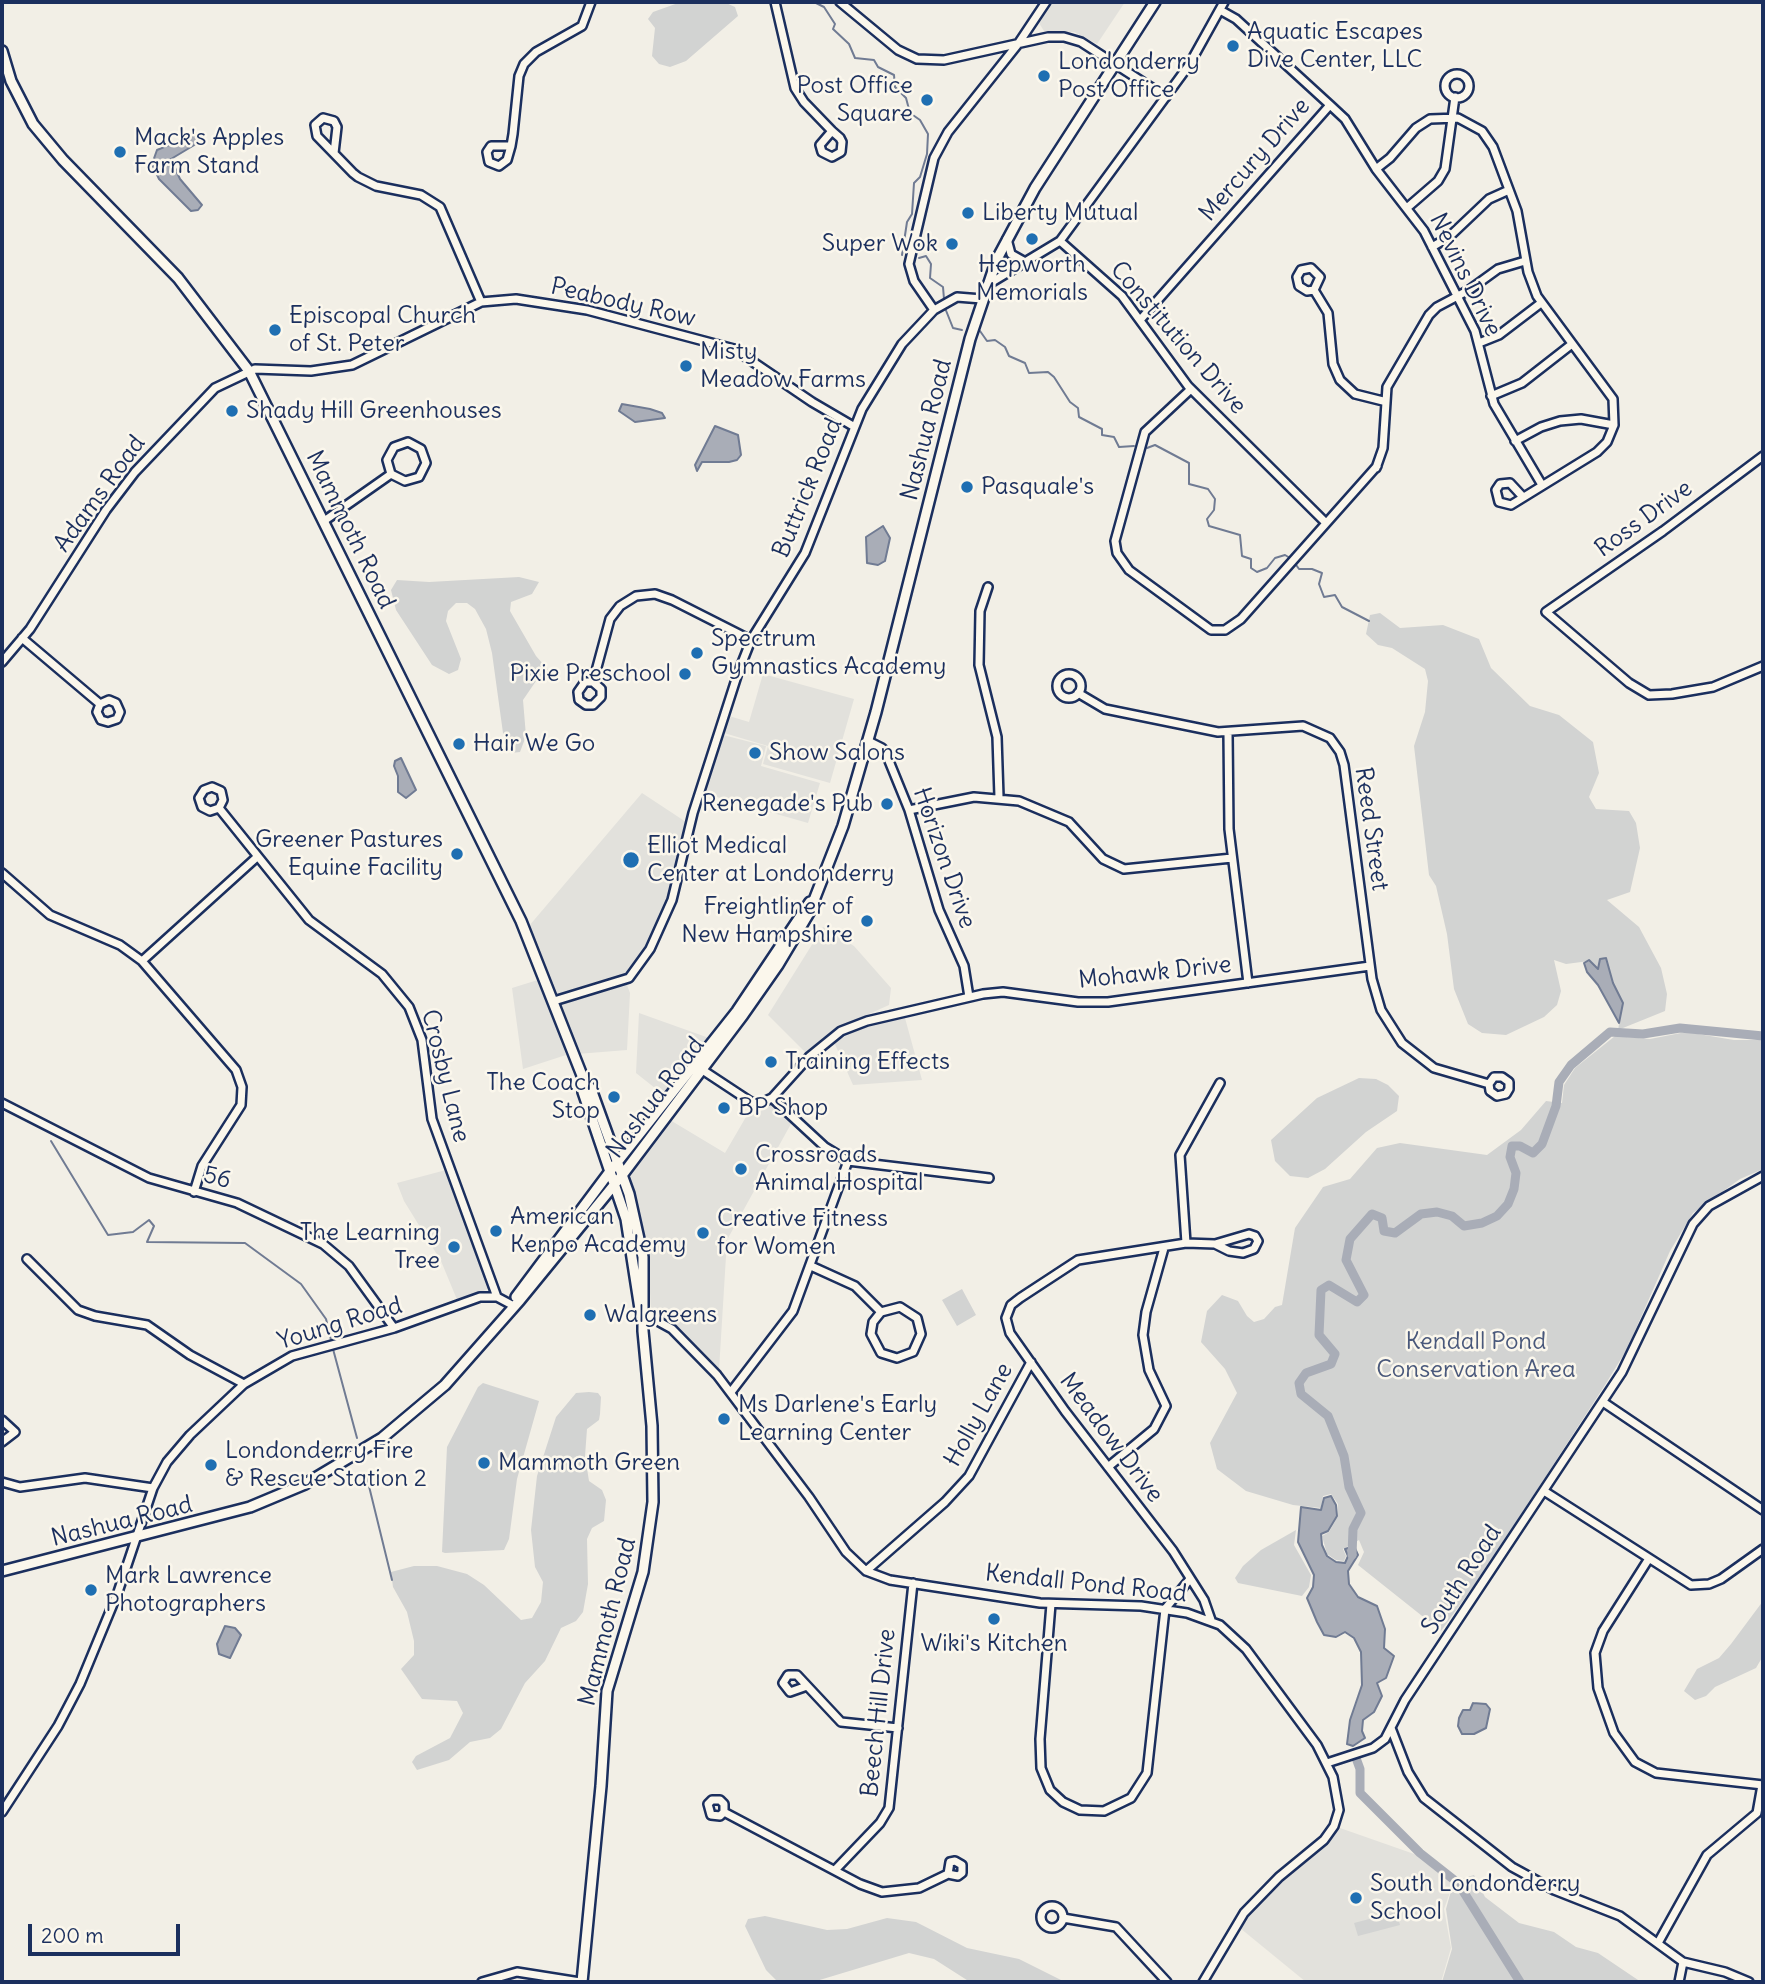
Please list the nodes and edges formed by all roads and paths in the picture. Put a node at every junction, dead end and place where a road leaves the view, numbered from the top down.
1 (591, 2) edge
2 (775, 2) edge
3 (840, 2) edge
4 (1046, 2) edge
5 (1155, 2) edge
6 (1224, 2) edge
7 (1220, 10) junction
8 (1033, 22) junction
9 (1041, 38) junction
10 (1018, 44) junction
11 (2, 51) edge
12 (1114, 64) junction
13 (1166, 97) junction
14 (1455, 97) dead end
15 (1333, 108) junction
16 (1452, 117) junction
17 (832, 131) dead end
18 (511, 146) dead end
19 (334, 153) junction
20 (1376, 169) junction
21 (1509, 190) junction
22 (1408, 207) junction
23 (1007, 239) junction
24 (1060, 241) junction
25 (1432, 247) junction
26 (1525, 261) junction
27 (1027, 263) junction
28 (986, 286) junction
29 (1314, 290) dead end
30 (1458, 296) junction
31 (982, 299) junction
32 (481, 302) junction
33 (1541, 303) junction
34 (934, 310) junction
35 (1141, 318) junction
36 (1479, 342) junction
37 (1572, 344) junction
38 (249, 371) junction
39 (1191, 389) junction
40 (1491, 396) junction
41 (1383, 401) junction
42 (1614, 425) junction
43 (853, 426) junction
44 (1515, 441) junction
45 (1763, 456) edge
46 (391, 474) junction
47 (1542, 485) junction
48 (1523, 497) dead end
49 (324, 521) junction
50 (1325, 522) junction
51 (988, 587) dead end
52 (22, 638) junction
53 (751, 640) junction
54 (2, 662) edge
55 (1763, 666) edge
56 (593, 682) dead end
57 (1078, 693) dead end
58 (100, 704) dead end
59 (1228, 733) junction
60 (868, 741) junction
61 (999, 797) junction
62 (219, 808) dead end
63 (909, 810) junction
64 (257, 856) junction
65 (1231, 858) junction
66 (2, 873) edge
67 (142, 961) junction
68 (1370, 967) junction
69 (1248, 983) junction
70 (970, 997) junction
71 (554, 1001) junction
72 (698, 1067) junction
73 (583, 1078) junction
74 (1220, 1083) dead end
75 (1489, 1084) dead end
76 (772, 1098) junction
77 (2, 1103) edge
78 (848, 1161) junction
79 (619, 1162) junction
80 (611, 1170) junction
81 (623, 1174) junction
82 (1763, 1176) edge
83 (989, 1178) dead end
84 (615, 1183) junction
85 (194, 1192) junction
86 (1185, 1242) junction
87 (1216, 1244) junction
88 (1164, 1248) junction
89 (27, 1259) dead end
90 (811, 1266) junction
91 (496, 1297) junction
92 (512, 1306) junction
93 (881, 1312) junction
94 (643, 1313) junction
95 (394, 1328) junction
96 (1031, 1362) junction
97 (244, 1384) junction
98 (731, 1392) junction
99 (1603, 1402) junction
100 (2, 1420) edge
101 (2, 1443) edge
102 (1108, 1468) junction
103 (2, 1482) edge
104 (153, 1488) junction
105 (1544, 1491) junction
106 (1763, 1510) edge
107 (136, 1538) junction
108 (1763, 1549) edge
109 (1648, 1560) junction
110 (2, 1571) edge
111 (866, 1571) junction
112 (1190, 1579) junction
113 (913, 1583) junction
114 (1051, 1604) junction
115 (1165, 1609) junction
116 (1211, 1620) junction
117 (807, 1686) dead end
118 (898, 1728) junction
119 (1391, 1728) junction
120 (1381, 1743) junction
121 (1398, 1750) junction
122 (1327, 1763) junction
123 (1763, 1785) edge
124 (2, 1812) edge
125 (724, 1812) dead end
126 (836, 1869) junction
127 (948, 1874) dead end
128 (1063, 1918) dead end
129 (1658, 1943) junction
130 (1683, 1962) junction
131 (482, 1982) edge
132 (581, 1982) edge
133 (1167, 1982) edge
134 (1203, 1982) edge
135 (1679, 1982) edge
136 (1749, 1982) edge

1 - 18 street
2 - 17 street
3 - 10 street
4 - 8 street
5 - 12 main road, Nashua Road
6 - 7 street
7 - 13 street
7 - 15 street, Mercury Drive
8 - 9 street
8 - 10 street
9 - 10 street
9 - 12 street
10 - 34 street
11 - 38 main road, Mammoth Road
12 - 13 street
12 - 23 main road, Nashua Road
13 - 24 street
14 - 16 street
15 - 20 street, Nevins Drive
15 - 35 street, Mercury Drive
16 - 20 street
16 - 21 street
16 - 22 street
19 - 19 street
19 - 32 street
20 - 22 street, Nevins Drive
21 - 25 street
21 - 26 street
22 - 25 street, Nevins Drive
23 - 27 street
23 - 28 main road, Nashua Road
24 - 27 street
24 - 35 street, Constitution Drive
25 - 30 street, Nevins Drive
26 - 30 street
26 - 33 street
27 - 28 street
28 - 31 main road, Nashua Road
29 - 41 street
30 - 36 street, Nevins Drive
30 - 41 street
31 - 34 street, Buttrick Road
31 - 60 main road, Nashua Road
32 - 38 street, Peabody Row
32 - 43 street, Peabody Row
33 - 36 street
33 - 37 street
34 - 43 street, Buttrick Road
35 - 39 street, Constitution Drive
36 - 40 street, Nevins Drive
37 - 40 street
37 - 42 street
38 - 49 main road, Mammoth Road
38 - 52 street, Adams Road
39 - 50 street, Constitution Drive
39 - 50 street
40 - 44 street, Nevins Drive
41 - 50 street
42 - 44 street
42 - 47 street
43 - 53 street, Buttrick Road
44 - 47 street, Nevins Drive
45 - 55 street, Ross Drive
46 - 46 street
46 - 49 street
47 - 48 street
49 - 71 main road, Mammoth Road
51 - 61 street
52 - 54 street, Adams Road
52 - 58 street
53 - 56 street
53 - 71 street, Buttrick Road
57 - 59 street, Reed Street
59 - 65 street
59 - 68 street, Reed Street
60 - 63 street, Horizon Drive
60 - 72 main road, Nashua Road
61 - 63 street
61 - 65 street
62 - 64 street, Crosby Lane
63 - 70 street, Horizon Drive
64 - 67 street
64 - 91 street, Crosby Lane
65 - 69 street
66 - 67 street
67 - 85 street
68 - 69 street, Mohawk Drive
68 - 75 street, Reed Street
69 - 70 street, Mohawk Drive
70 - 76 street, Mohawk Drive
71 - 73 main road, Mammoth Road
72 - 76 street
72 - 79 main road, Nashua Road
72 - 81 main road, Nashua Road
73 - 79 main road, Mammoth Road
73 - 80 main road, Mammoth Road
74 - 86 street
76 - 78 street
77 - 85 street, 56
78 - 83 street
78 - 90 street
79 - 80 main road, Nashua Road
79 - 81 main road, Mammoth Road
80 - 84 main road, Mammoth Road
80 - 92 main road, Nashua Road
81 - 84 main road, Nashua Road
81 - 94 main road, Mammoth Road
82 - 99 street, South Road
84 - 92 main road, Nashua Road
84 - 94 main road, Mammoth Road
85 - 95 street, 56
86 - 87 street
86 - 88 street
87 - 87 street
88 - 96 street, Meadow Drive
88 - 102 street
89 - 97 street
90 - 93 street
90 - 98 street
91 - 92 street
91 - 95 street, Young Road
92 - 107 main road, Nashua Road
93 - 93 street
94 - 98 street
94 - 132 main road, Mammoth Road
95 - 97 street, Young Road
96 - 102 street, Meadow Drive
96 - 111 street, Holly Lane
97 - 104 street, Young Road
98 - 111 street
99 - 105 street, South Road
99 - 106 street
100 - 101 street
102 - 112 street, Meadow Drive
103 - 104 street
104 - 107 street, Young Road
105 - 109 street
105 - 119 street, South Road
107 - 110 main road, Nashua Road
107 - 124 street, Young Road
108 - 109 street
109 - 123 street
111 - 113 street, Kendall Pond Road
112 - 115 street
112 - 116 street, Meadow Drive
113 - 114 street, Kendall Pond Road
113 - 118 street, Beech Hill Drive
114 - 115 street, Kendall Pond Road
114 - 115 street
115 - 116 street, Kendall Pond Road
116 - 122 street, Kendall Pond Road
117 - 118 street
118 - 126 street, Beech Hill Drive
119 - 120 street, South Road
119 - 121 street
120 - 121 street
120 - 122 street
121 - 129 street
122 - 134 street
123 - 129 street
125 - 126 street
126 - 127 street
128 - 133 street
129 - 130 street
130 - 135 street
130 - 136 street
131 - 132 street

